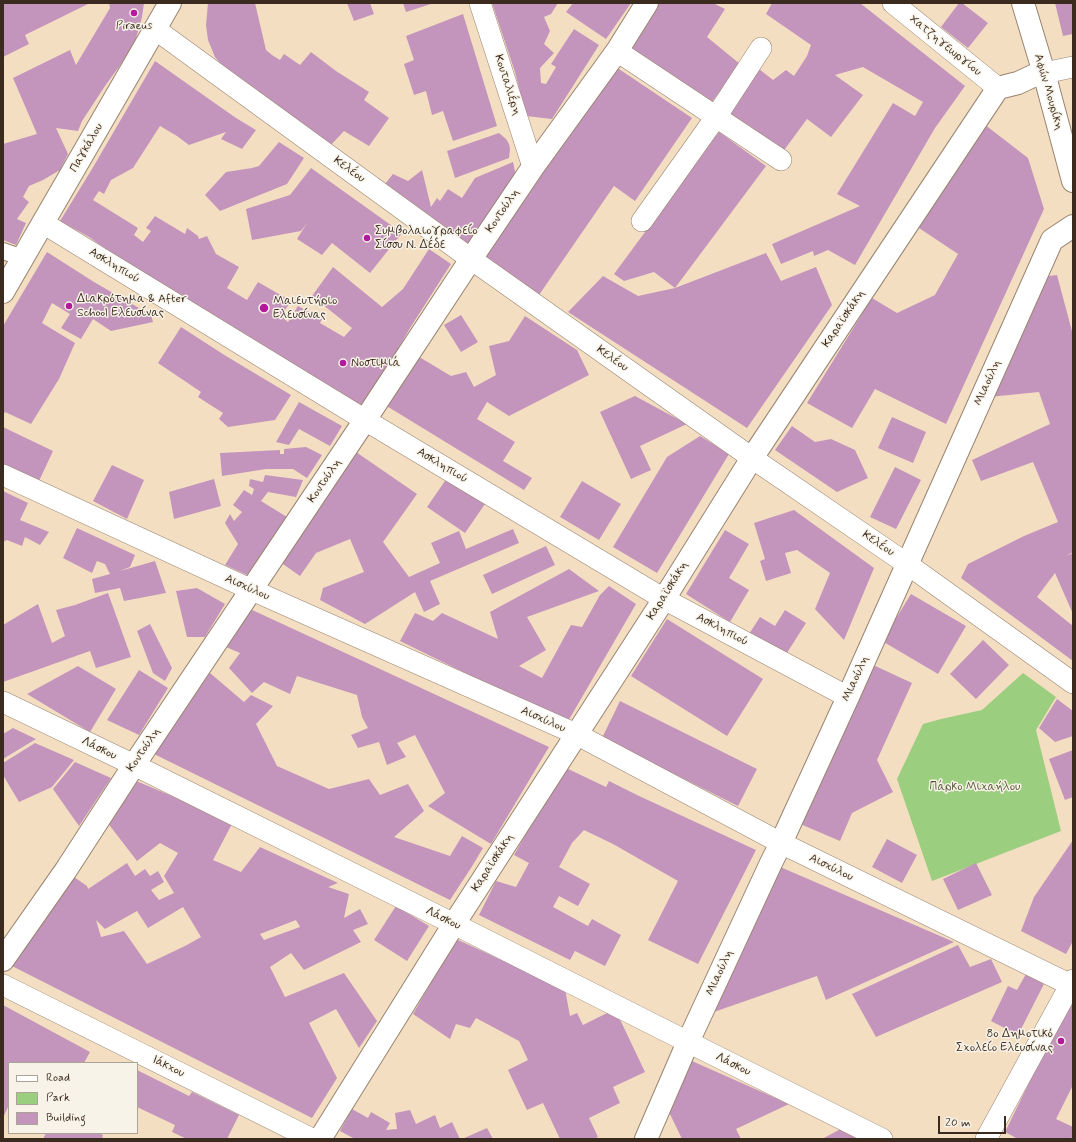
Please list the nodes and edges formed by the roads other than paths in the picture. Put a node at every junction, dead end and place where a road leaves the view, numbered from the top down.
1 (170, 3) edge
2 (480, 3) edge
3 (647, 3) edge
4 (893, 3) edge
5 (1023, 3) edge
6 (155, 29) junction
7 (761, 48) dead end
8 (617, 51) junction
9 (1073, 67) edge
10 (1044, 74) junction
11 (998, 88) junction
12 (716, 117) junction
13 (780, 160) dead end
14 (533, 167) junction
15 (1073, 181) edge
16 (642, 221) dead end
17 (43, 223) junction
18 (1073, 226) edge
19 (3, 251) edge
20 (23, 258) junction
21 (471, 259) junction
22 (3, 292) edge
23 (365, 420) junction
24 (752, 458) junction
25 (3, 475) edge
26 (907, 564) junction
27 (252, 590) junction
28 (664, 599) junction
29 (1073, 684) edge
30 (848, 697) junction
31 (3, 702) edge
32 (576, 734) junction
33 (134, 766) junction
34 (781, 844) junction
35 (454, 924) junction
36 (3, 960) edge
37 (1072, 984) edge
38 (3, 985) edge
39 (688, 1042) junction
40 (312, 1139) edge
41 (320, 1139) edge
42 (646, 1139) edge
43 (882, 1139) edge
44 (986, 1139) edge

1 - 6 street, Παγκάλου
2 - 14 street, Κουταλιέρη
3 - 8 street, Κοντούλη
4 - 11 street, Χατζηγεωργίου
5 - 10 street, Αφών Μουρίκη
6 - 17 street, Παγκάλου
6 - 21 street, Κελέου
7 - 12 street
8 - 12 street
8 - 14 street, Κοντούλη
9 - 10 street
10 - 11 street
10 - 15 street, Αφών Μουρίκη
11 - 24 street, Καραϊσκάκη
12 - 13 street
12 - 16 street
14 - 21 street, Κοντούλη
17 - 20 street, Παγκάλου
17 - 23 street, Ασκληπιού
18 - 26 street, Μιαούλη
19 - 20 street
20 - 22 street, Παγκάλου
21 - 23 street, Κοντούλη
21 - 24 street, Κελέου
23 - 27 street, Κοντούλη
23 - 28 street, Ασκληπιού
24 - 26 street, Κελέου
24 - 28 street, Καραϊσκάκη
25 - 27 street, Αισχύλου
26 - 29 street, Κελέου
26 - 30 street, Μιαούλη
27 - 32 street, Αισχύλου
27 - 33 street, Κοντούλη
28 - 30 street, Ασκληπιού
28 - 32 street, Καραϊσκάκη
30 - 34 street, Μιαούλη
31 - 33 street, Λάσκου
32 - 34 street, Αισχύλου
32 - 35 street, Καραϊσκάκη
33 - 35 street, Λάσκου
33 - 36 street, Κοντούλη
34 - 37 street, Αισχύλου
34 - 39 street, Μιαούλη
35 - 39 street, Λάσκου
35 - 41 street, Καραϊσκάκη
37 - 44 street
38 - 40 street, Ιάκχου
39 - 42 street, Μιαούλη
39 - 43 street, Λάσκου

